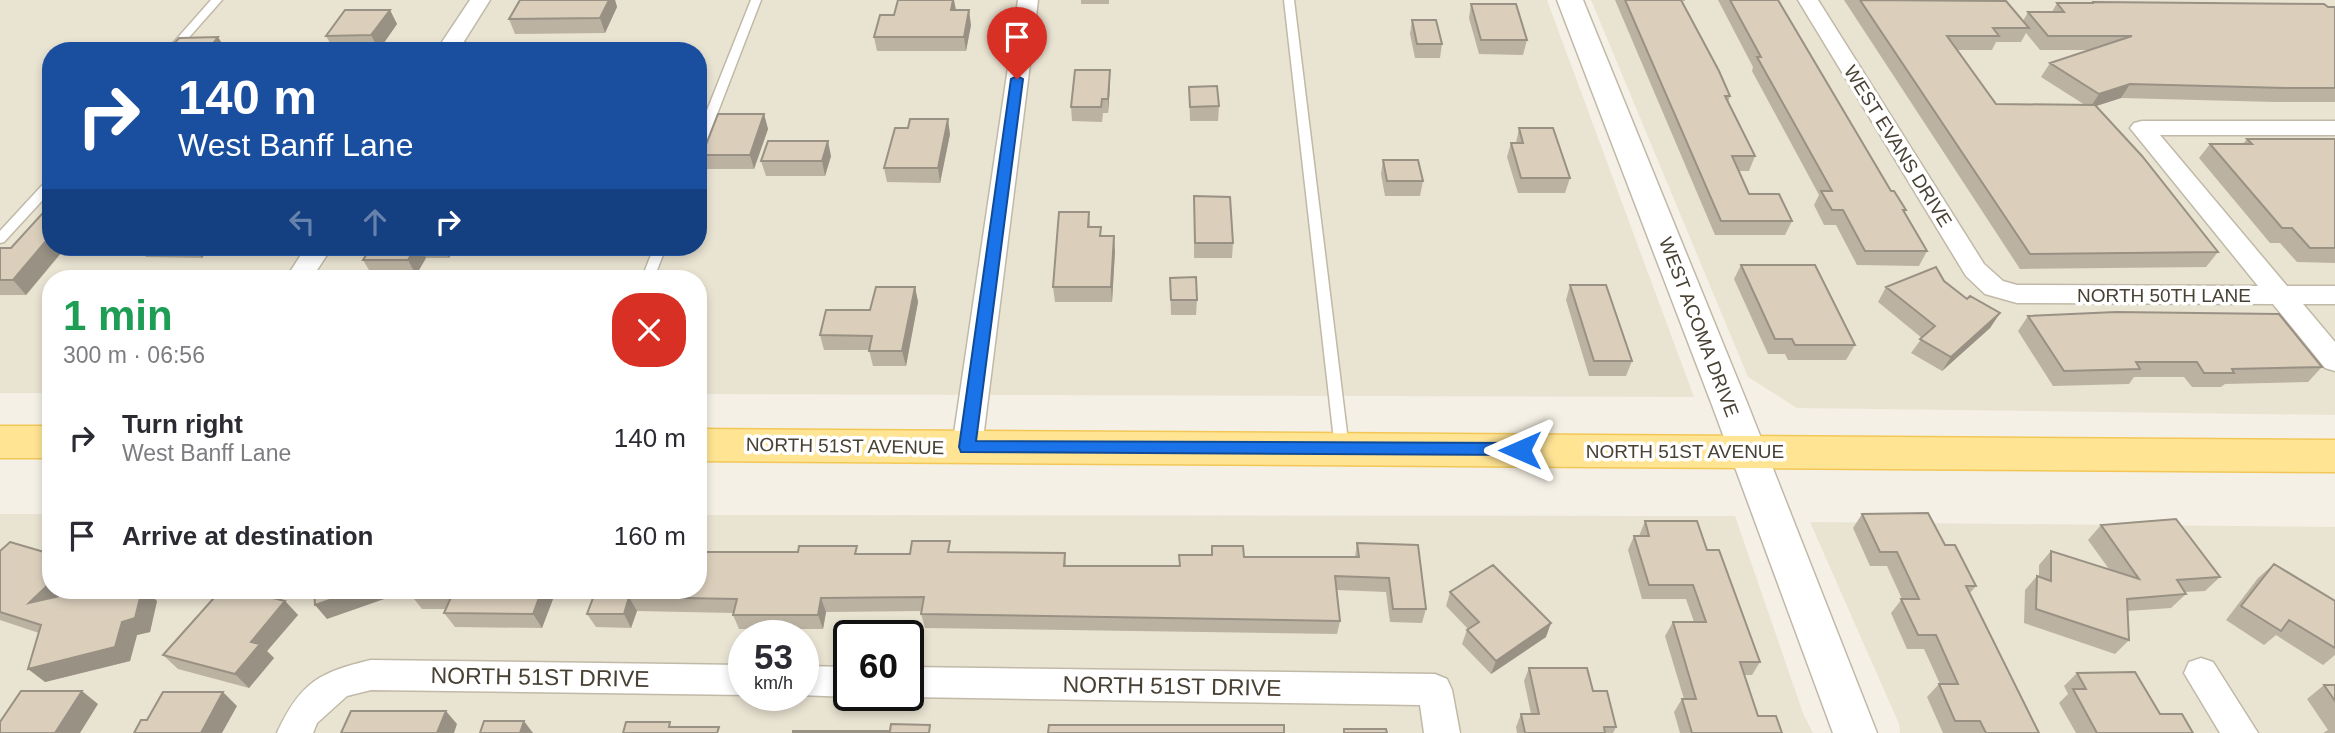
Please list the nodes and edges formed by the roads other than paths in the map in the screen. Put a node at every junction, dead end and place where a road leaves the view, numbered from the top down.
1 (217, 0) edge
2 (480, 0) edge
3 (756, 0) edge
4 (1028, 0) edge
5 (1289, 0) edge
6 (1570, 0) edge
7 (1808, 0) edge
8 (179, 42) edge
9 (453, 42) edge
10 (707, 125) edge
11 (2335, 128) edge
12 (42, 193) edge
13 (0, 239) edge
14 (1994, 288) joint
15 (2281, 295) junction
16 (2335, 295) edge
17 (2335, 361) edge
18 (0, 442) edge
19 (42, 442) edge
20 (707, 445) edge
21 (967, 447) junction
22 (1342, 449) junction
23 (1747, 451) junction
24 (2335, 456) edge
25 (2201, 673) dead end
26 (728, 680) edge
27 (924, 682) edge
28 (295, 733) edge
29 (1442, 733) edge
30 (1855, 733) edge
31 (2240, 733) edge

1 - 8 lane
2 - 9 street
3 - 10 lane
4 - 21 street
5 - 22 lane
6 - 23 street, WEST ACOMA DRIVE
7 - 14 street, WEST EVANS DRIVE
11 - 15 street
12 - 13 lane
14 - 15 street, NORTH 50TH LANE
15 - 16 street, NORTH 50TH LANE
15 - 17 street
18 - 19 main road
20 - 21 main road, NORTH 51ST AVENUE
21 - 22 main road, NORTH 51ST AVENUE
22 - 23 main road, NORTH 51ST AVENUE
23 - 24 main road, NORTH 51ST AVENUE
23 - 30 street, WEST ACOMA DRIVE
25 - 31 street
26 - 28 street, NORTH 51ST DRIVE
27 - 29 street, NORTH 51ST DRIVE

